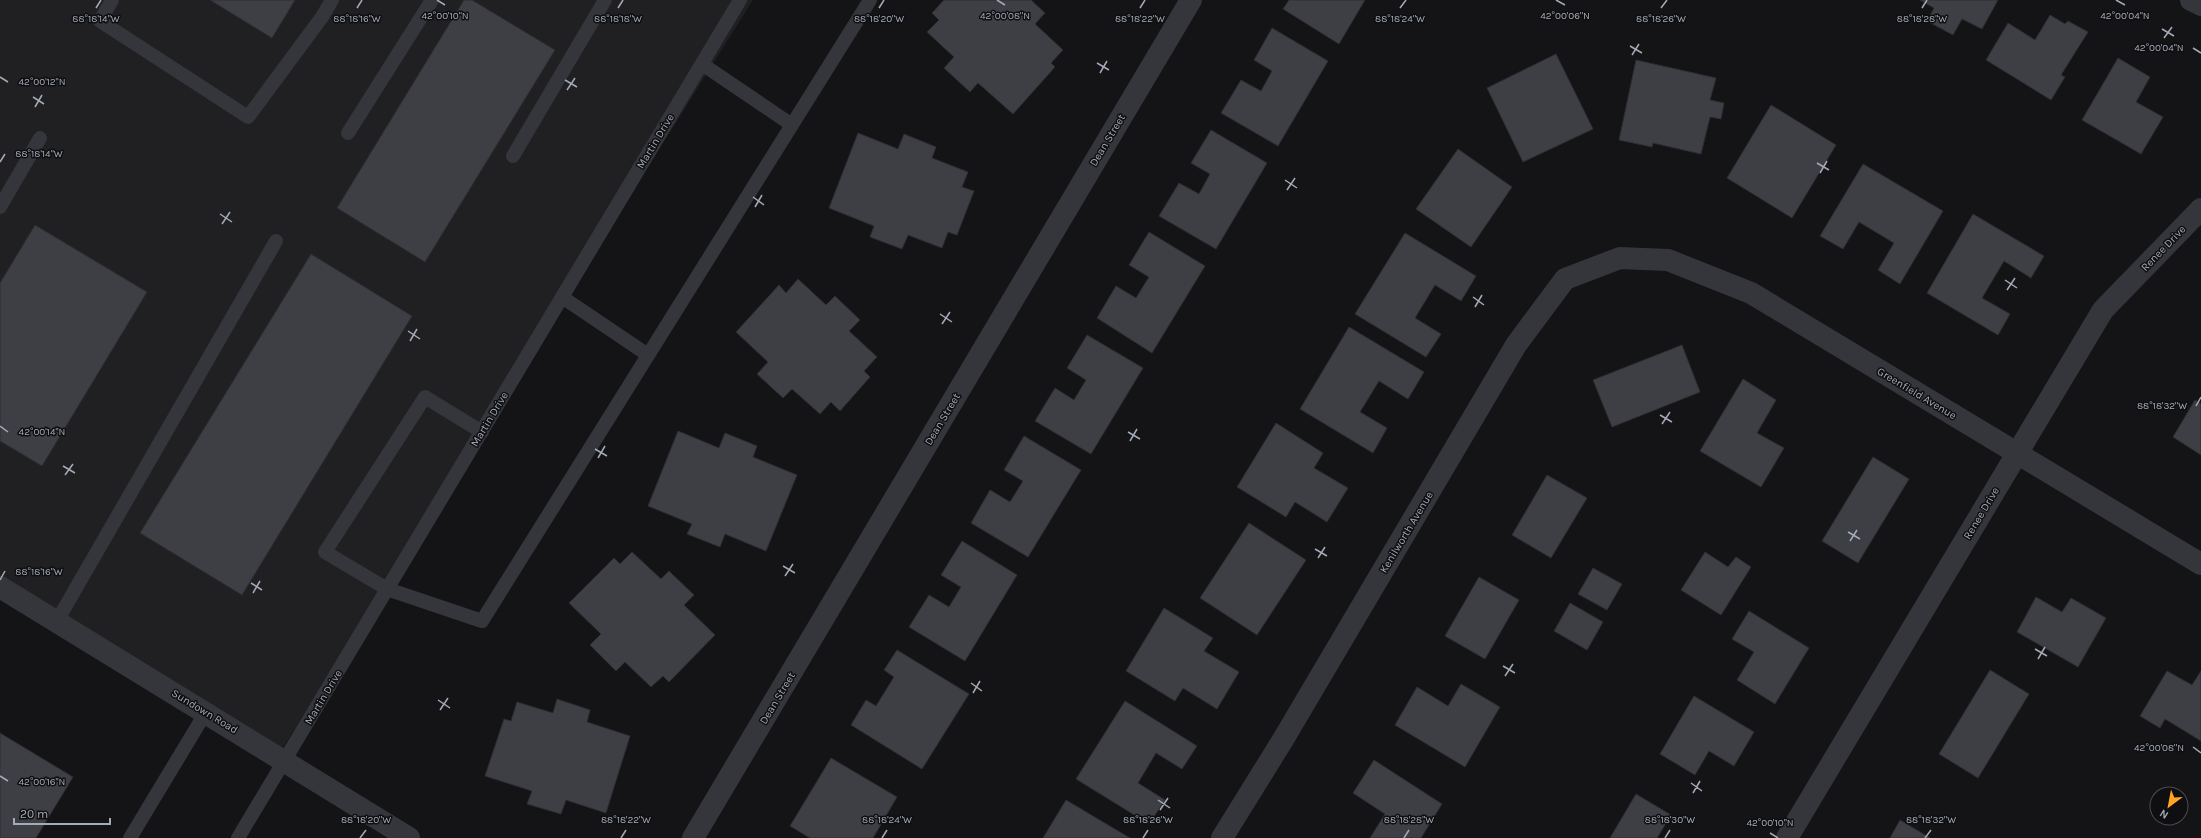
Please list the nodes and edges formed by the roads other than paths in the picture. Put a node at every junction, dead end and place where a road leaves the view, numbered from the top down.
1 (112, 0) edge
2 (332, 0) edge
3 (432, 0) edge
4 (605, 0) edge
5 (740, 0) edge
6 (870, 0) edge
7 (1191, 0) edge
8 (2192, 0) edge
9 (2201, 5) edge
10 (702, 64) junction
11 (792, 125) junction
12 (348, 133) dead end
13 (40, 138) dead end
14 (513, 156) dead end
15 (0, 207) edge
16 (2201, 209) edge
17 (276, 241) dead end
18 (1620, 258) joint
19 (562, 297) junction
20 (648, 356) junction
21 (482, 432) junction
22 (2017, 453) junction
23 (2201, 564) edge
24 (0, 587) edge
25 (387, 589) junction
26 (57, 621) junction
27 (206, 712) junction
28 (285, 760) junction
29 (130, 838) edge
30 (238, 838) edge
31 (409, 838) edge
32 (693, 838) edge
33 (1222, 838) edge
34 (1787, 838) edge

1 - 2 lane
3 - 12 lane
4 - 14 lane
5 - 10 lane, Martin Drive
6 - 11 lane
7 - 32 street, Dean Street
8 - 9 street
10 - 11 lane
10 - 19 lane, Martin Drive
11 - 20 lane
13 - 15 lane
16 - 22 street, Renee Drive
17 - 26 lane
18 - 22 street, Greenfield Avenue
18 - 33 street, Kenilworth Avenue
19 - 20 lane
19 - 21 lane, Martin Drive
20 - 25 lane
21 - 25 lane, Martin Drive
21 - 25 lane
22 - 23 street, Greenfield Avenue
22 - 34 street, Renee Drive
24 - 26 street, Sundown Road
25 - 28 lane, Martin Drive
26 - 27 street, Sundown Road
27 - 28 street, Sundown Road
27 - 29 lane
28 - 30 lane, Martin Drive
28 - 31 street, Sundown Road

